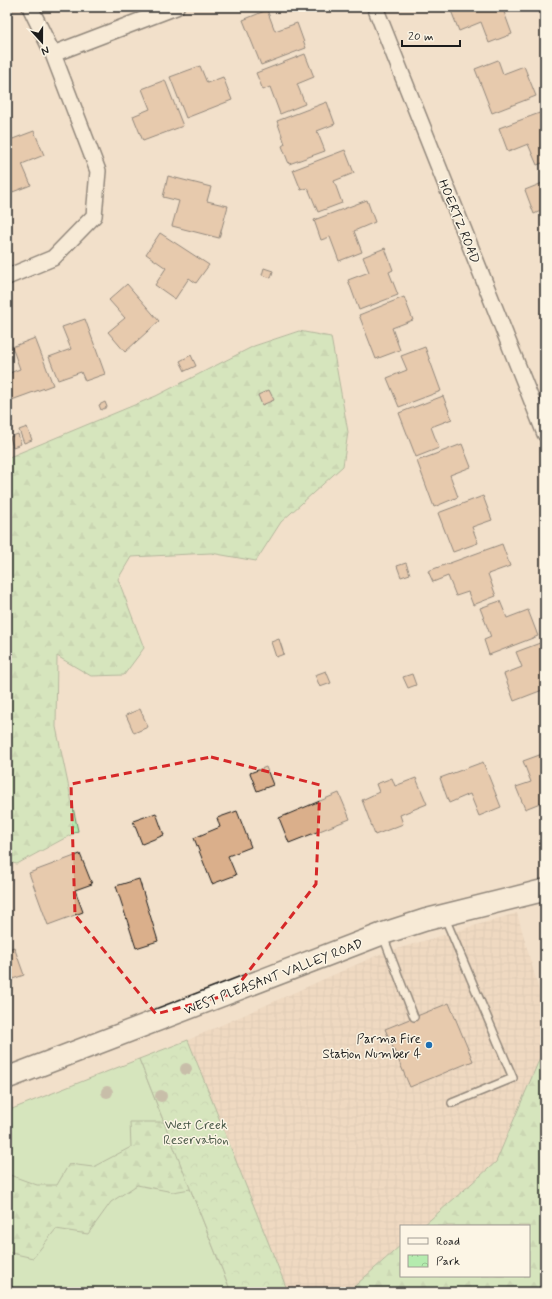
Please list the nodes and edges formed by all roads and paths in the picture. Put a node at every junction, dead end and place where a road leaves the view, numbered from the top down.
1 (30, 7) edge
2 (176, 7) edge
3 (375, 7) edge
4 (53, 54) junction
5 (7, 277) edge
6 (545, 434) edge
7 (545, 890) edge
8 (444, 916) junction
9 (382, 934) junction
10 (414, 1017) dead end
11 (7, 1078) edge
12 (452, 1103) dead end

1 - 4 street
2 - 4 street
3 - 6 street, HOERTZ ROAD
4 - 5 street
7 - 8 main road, WEST PLEASANT VALLEY ROAD
8 - 9 main road, WEST PLEASANT VALLEY ROAD
8 - 12 lane
9 - 10 lane
9 - 11 main road, WEST PLEASANT VALLEY ROAD

